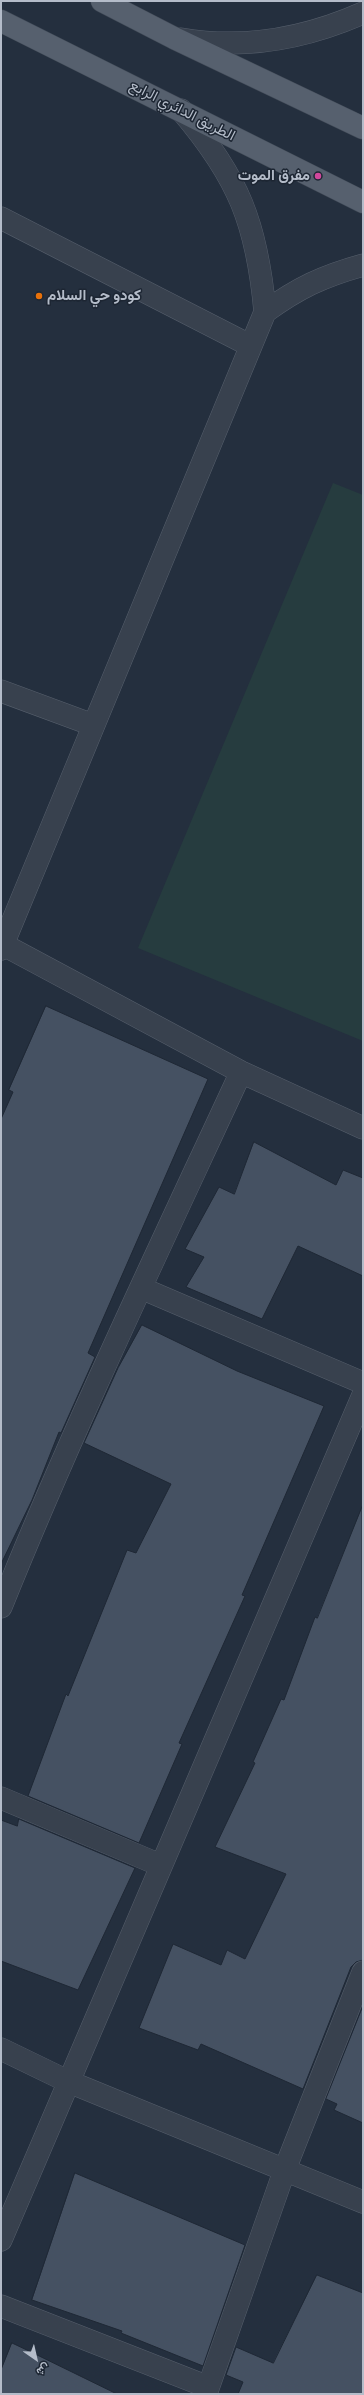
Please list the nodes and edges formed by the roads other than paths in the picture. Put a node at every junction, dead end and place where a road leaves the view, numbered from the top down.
1 (103, 1) edge
2 (363, 13) edge
3 (1, 21) edge
4 (174, 38) junction
5 (180, 109) junction
6 (363, 128) edge
7 (363, 202) edge
8 (1, 218) edge
9 (363, 265) edge
10 (264, 312) junction
11 (251, 346) junction
12 (1, 691) edge
13 (93, 725) junction
14 (2, 947) edge
15 (241, 1072) junction
16 (363, 1128) edge
17 (140, 1288) junction
18 (363, 1384) edge
19 (363, 1395) edge
20 (1, 1607) edge
21 (1, 1798) edge
22 (160, 1865) junction
23 (363, 1972) edge
24 (1, 2049) edge
25 (67, 2081) junction
26 (285, 2169) junction
27 (363, 2202) edge
28 (1, 2240) edge
29 (1, 2306) edge
30 (207, 2391) edge

1 - 4 main road
2 - 4 street
3 - 5 main road, الطريق الدائري الرابع
4 - 6 main road
5 - 7 main road, الطريق الدائري الرابع
5 - 10 street
8 - 11 street
9 - 10 street
10 - 11 street
11 - 13 street
12 - 13 street
13 - 14 street
14 - 15 street
15 - 16 street
15 - 17 street
17 - 18 street
17 - 20 street
19 - 22 street
21 - 22 street
22 - 25 street
23 - 26 street
24 - 25 street
25 - 26 street
25 - 28 street
26 - 27 street
26 - 30 street
29 - 30 street

